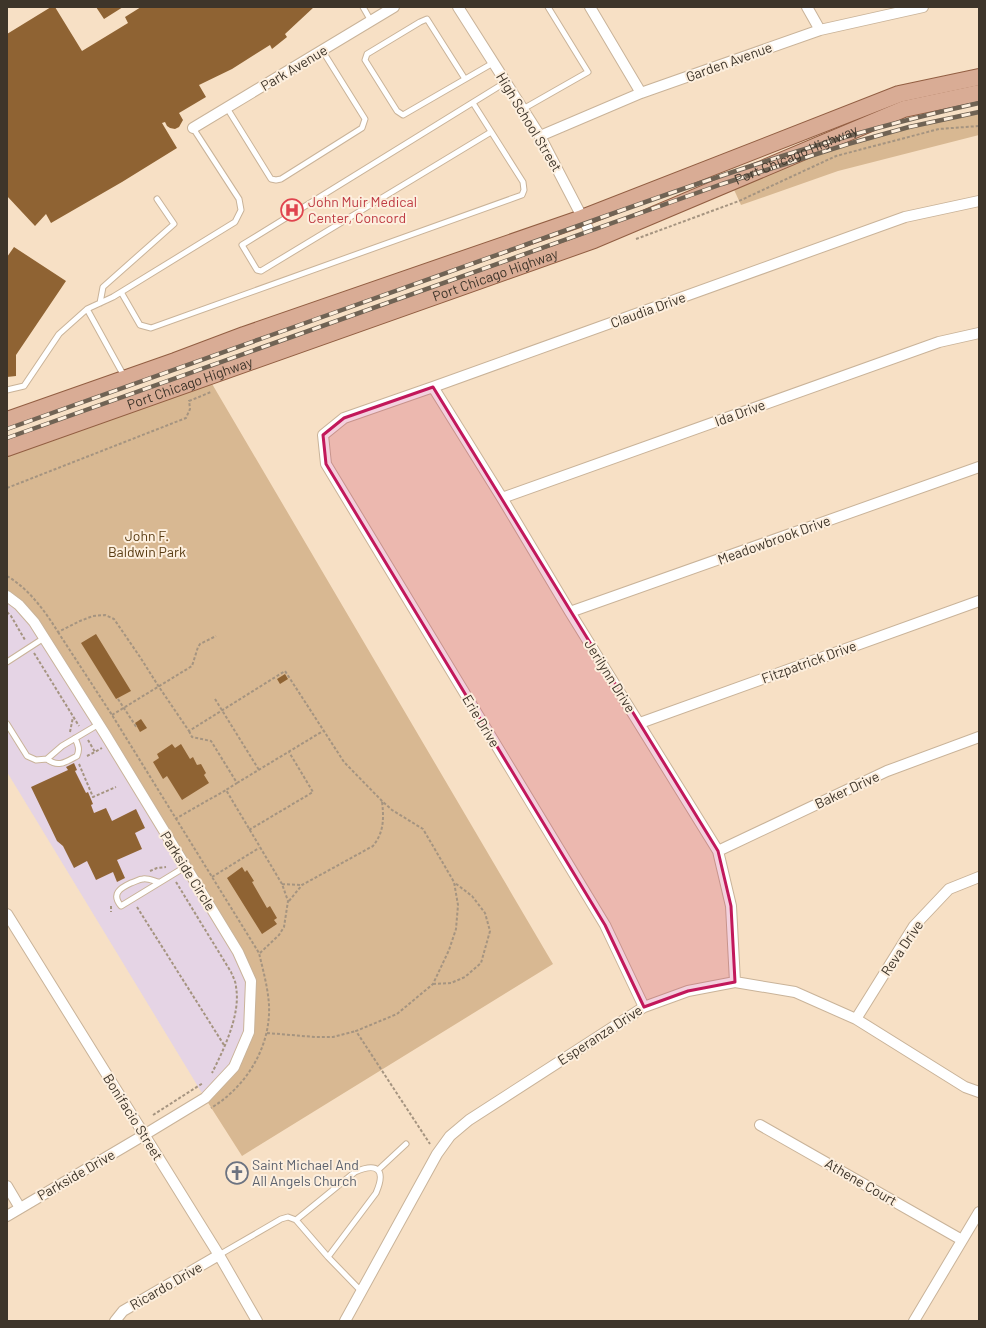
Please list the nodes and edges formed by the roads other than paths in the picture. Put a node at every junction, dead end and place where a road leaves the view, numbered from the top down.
1 (363, 7) edge
2 (394, 7) edge
3 (458, 7) edge
4 (548, 7) edge
5 (590, 7) edge
6 (806, 7) edge
7 (923, 7) edge
8 (371, 21) junction
9 (820, 30) junction
10 (322, 50) junction
11 (493, 63) junction
12 (979, 77) edge
13 (465, 79) junction
14 (506, 82) junction
15 (641, 93) junction
16 (979, 93) edge
17 (473, 103) junction
18 (227, 108) junction
19 (523, 109) junction
20 (193, 128) joint
21 (492, 132) junction
22 (540, 136) junction
23 (157, 199) dead end
24 (979, 201) edge
25 (582, 218) junction
26 (594, 240) junction
27 (121, 292) junction
28 (100, 303) junction
29 (87, 308) junction
30 (979, 333) edge
31 (124, 378) junction
32 (433, 387) junction
33 (7, 390) edge
34 (130, 404) junction
35 (7, 420) edge
36 (323, 435) joint
37 (7, 448) edge
38 (979, 467) edge
39 (502, 498) junction
40 (7, 596) edge
41 (979, 601) edge
42 (570, 612) junction
43 (44, 638) junction
44 (7, 662) edge
45 (7, 724) edge
46 (99, 724) junction
47 (640, 724) junction
48 (979, 737) edge
49 (75, 738) junction
50 (47, 759) junction
51 (718, 851) junction
52 (185, 867) junction
53 (979, 876) edge
54 (158, 882) junction
55 (7, 914) edge
56 (735, 982) junction
57 (644, 1007) junction
58 (856, 1019) junction
59 (979, 1092) edge
60 (760, 1125) dead end
61 (144, 1135) junction
62 (406, 1144) dead end
63 (378, 1170) junction
64 (7, 1186) edge
65 (20, 1208) junction
66 (979, 1212) edge
67 (7, 1216) edge
68 (296, 1220) junction
69 (962, 1240) junction
70 (219, 1255) junction
71 (328, 1257) junction
72 (361, 1291) junction
73 (115, 1321) edge
74 (256, 1321) edge
75 (345, 1321) edge
76 (914, 1321) edge

1 - 8 lane
2 - 8 street, Park Avenue
3 - 11 street, High School Street
4 - 19 lane
5 - 15 street
6 - 9 street
7 - 9 street, Garden Avenue
8 - 10 street, Park Avenue
9 - 15 street, Garden Avenue
10 - 18 street, Park Avenue
10 - 18 lane
11 - 13 lane
11 - 14 street, High School Street
12 - 25 main road, Port Chicago Highway
13 - 13 lane
14 - 17 lane
14 - 19 street, High School Street
15 - 22 street, Garden Avenue
16 - 26 main road, Port Chicago Highway
17 - 21 lane
17 - 21 lane
18 - 20 street, Park Avenue
19 - 22 street, High School Street
20 - 27 lane
21 - 27 lane
22 - 25 street, High School Street
23 - 28 lane
24 - 32 street, Claudia Drive
25 - 26 street, High School Street
25 - 31 main road, Port Chicago Highway
26 - 34 main road, Port Chicago Highway
27 - 28 lane
28 - 29 lane
29 - 31 lane
29 - 33 lane
30 - 39 street, Ida Drive
31 - 34 main road
31 - 35 main road, Port Chicago Highway
32 - 36 street, Claudia Drive
32 - 39 street, Jerilynn Drive
34 - 37 main road, Port Chicago Highway
36 - 57 street, Erie Drive
38 - 42 street, Meadowbrook Drive
39 - 42 street, Jerilynn Drive
40 - 43 street, Parkside Circle
41 - 47 street, Fitzpatrick Drive
42 - 47 street, Jerilynn Drive
43 - 44 lane
43 - 46 street, Parkside Circle
45 - 50 lane
46 - 49 lane
46 - 52 street, Parkside Circle
47 - 51 street, Jerilynn Drive
48 - 51 street, Baker Drive
49 - 50 lane
49 - 50 lane
51 - 56 street, Jerilynn Drive
52 - 54 lane
52 - 61 street, Parkside Circle
53 - 58 street, Reva Drive
54 - 54 lane
55 - 61 street, Bonifacio Street
56 - 57 street, Esperanza Drive
56 - 58 street, Esperanza Drive
57 - 72 street, Esperanza Drive
58 - 59 street, Esperanza Drive
60 - 69 street, Athene Court
61 - 65 street, Parkside Drive
61 - 70 street, Bonifacio Street
62 - 63 lane
63 - 68 lane
63 - 71 lane
64 - 65 street
65 - 67 street, Parkside Drive
66 - 69 street
68 - 70 lane
68 - 71 lane
69 - 76 street
70 - 73 street, Ricardo Drive
70 - 74 street, Bonifacio Street
71 - 72 lane
72 - 75 street, Esperanza Drive

